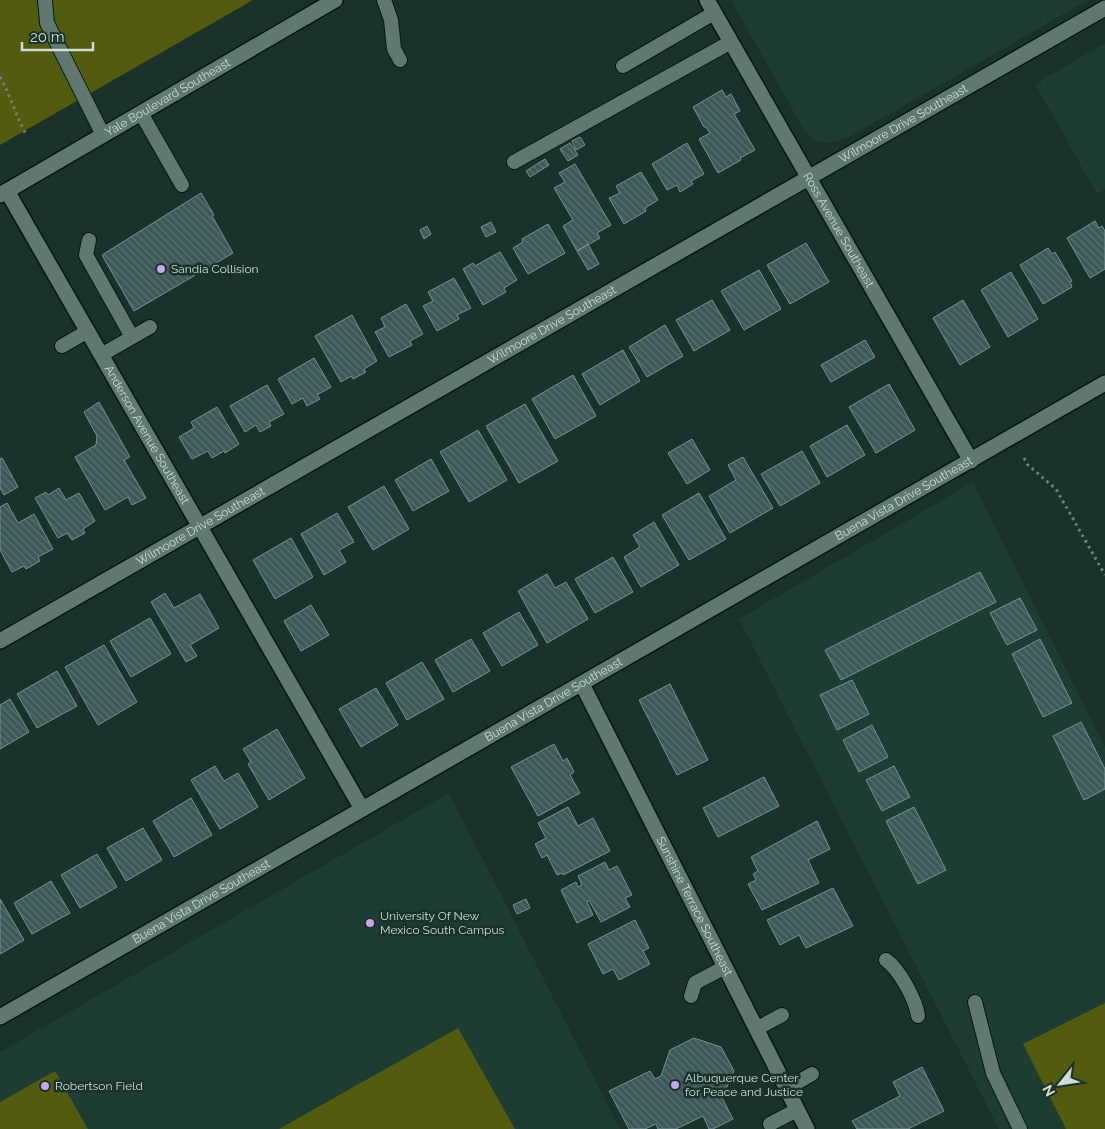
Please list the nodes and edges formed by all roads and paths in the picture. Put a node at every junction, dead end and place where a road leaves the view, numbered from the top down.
1 (44, 0) edge
2 (335, 0) edge
3 (384, 0) edge
4 (710, 6) edge
5 (1105, 8) edge
6 (731, 42) junction
7 (400, 60) dead end
8 (622, 66) dead end
9 (0, 77) edge
10 (141, 113) junction
11 (103, 135) junction
12 (27, 136) dead end
13 (514, 162) dead end
14 (808, 178) junction
15 (182, 186) dead end
16 (4, 193) edge
17 (89, 240) dead end
18 (150, 327) dead end
19 (88, 331) junction
20 (132, 338) junction
21 (62, 346) dead end
22 (101, 355) junction
23 (1105, 383) edge
24 (1024, 458) dead end
25 (971, 461) junction
26 (200, 526) junction
27 (1105, 575) edge
28 (0, 641) edge
29 (582, 684) junction
30 (362, 809) junction
31 (886, 960) dead end
32 (725, 967) junction
33 (691, 996) dead end
34 (975, 1002) dead end
35 (782, 1015) dead end
36 (918, 1016) dead end
37 (0, 1017) edge
38 (756, 1029) junction
39 (812, 1074) dead end
40 (786, 1089) junction
41 (797, 1110) junction
42 (770, 1124) dead end
43 (807, 1129) edge
44 (1020, 1129) edge

1 - 11 lane
2 - 10 street, Yale Boulevard Southeast
3 - 7 lane
4 - 6 street, Ross Avenue Southeast
4 - 8 lane
5 - 14 street, Wilmoore Drive Southeast
6 - 13 lane
6 - 14 street, Ross Avenue Southeast
9 - 12 path
10 - 11 street, Yale Boulevard Southeast
10 - 15 lane
11 - 16 street, Yale Boulevard Southeast
14 - 25 street, Ross Avenue Southeast
14 - 26 street, Wilmoore Drive Southeast
16 - 19 street, Anderson Avenue Southeast
17 - 20 lane
18 - 20 lane
19 - 21 lane
19 - 22 street, Anderson Avenue Southeast
20 - 22 lane
22 - 26 street, Anderson Avenue Southeast
23 - 25 street, Buena Vista Drive Southeast
24 - 27 path
25 - 29 street, Buena Vista Drive Southeast
26 - 28 street, Wilmoore Drive Southeast
26 - 30 street, Anderson Avenue Southeast
29 - 30 street, Buena Vista Drive Southeast
29 - 32 street, Sunshine Terrace Southeast
30 - 37 street, Buena Vista Drive Southeast
31 - 36 lane
32 - 33 lane
32 - 38 street, Sunshine Terrace Southeast
34 - 44 lane
35 - 38 lane
38 - 40 street, Sunshine Terrace Southeast
39 - 40 lane
40 - 41 street, Sunshine Terrace Southeast
41 - 42 lane
41 - 43 street, Sunshine Terrace Southeast

